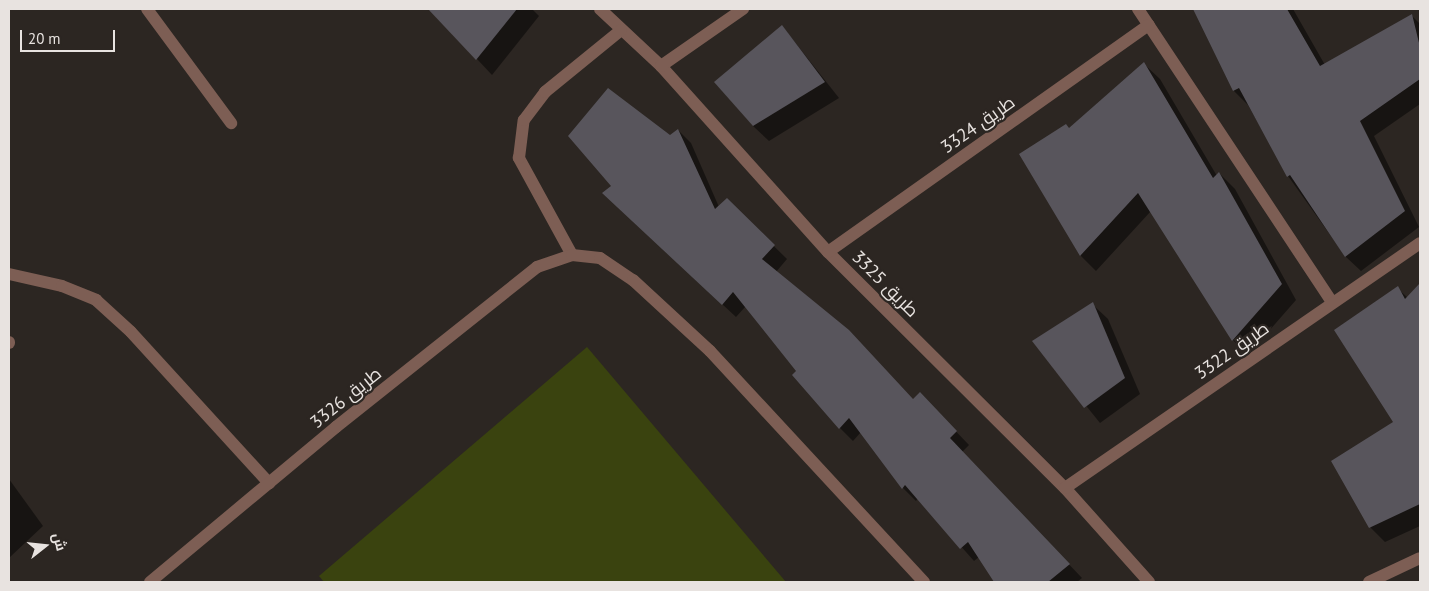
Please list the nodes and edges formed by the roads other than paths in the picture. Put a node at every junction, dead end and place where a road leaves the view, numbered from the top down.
1 (147, 9) edge
2 (600, 9) edge
3 (744, 9) edge
4 (1138, 9) edge
5 (1149, 25) junction
6 (621, 30) junction
7 (661, 66) junction
8 (231, 124) dead end
9 (1420, 243) edge
10 (828, 252) junction
11 (572, 255) junction
12 (9, 274) edge
13 (1332, 302) junction
14 (269, 483) junction
15 (1065, 488) junction
16 (1420, 558) edge
17 (157, 581) edge
18 (924, 582) edge
19 (1149, 582) edge
20 (1369, 582) edge

1 - 8 street
2 - 6 street, طريق 3325
3 - 7 street
4 - 5 street
5 - 10 street, طريق 3324
5 - 13 street
6 - 7 street, طريق 3325
6 - 11 street
7 - 10 street, طريق 3325
9 - 13 street, طريق 3322
10 - 15 street, طريق 3325
11 - 14 street, طريق 3326
11 - 18 street
12 - 14 street
13 - 15 street, طريق 3322
14 - 17 street, طريق 3326
15 - 19 street, طريق 3325
16 - 20 street

